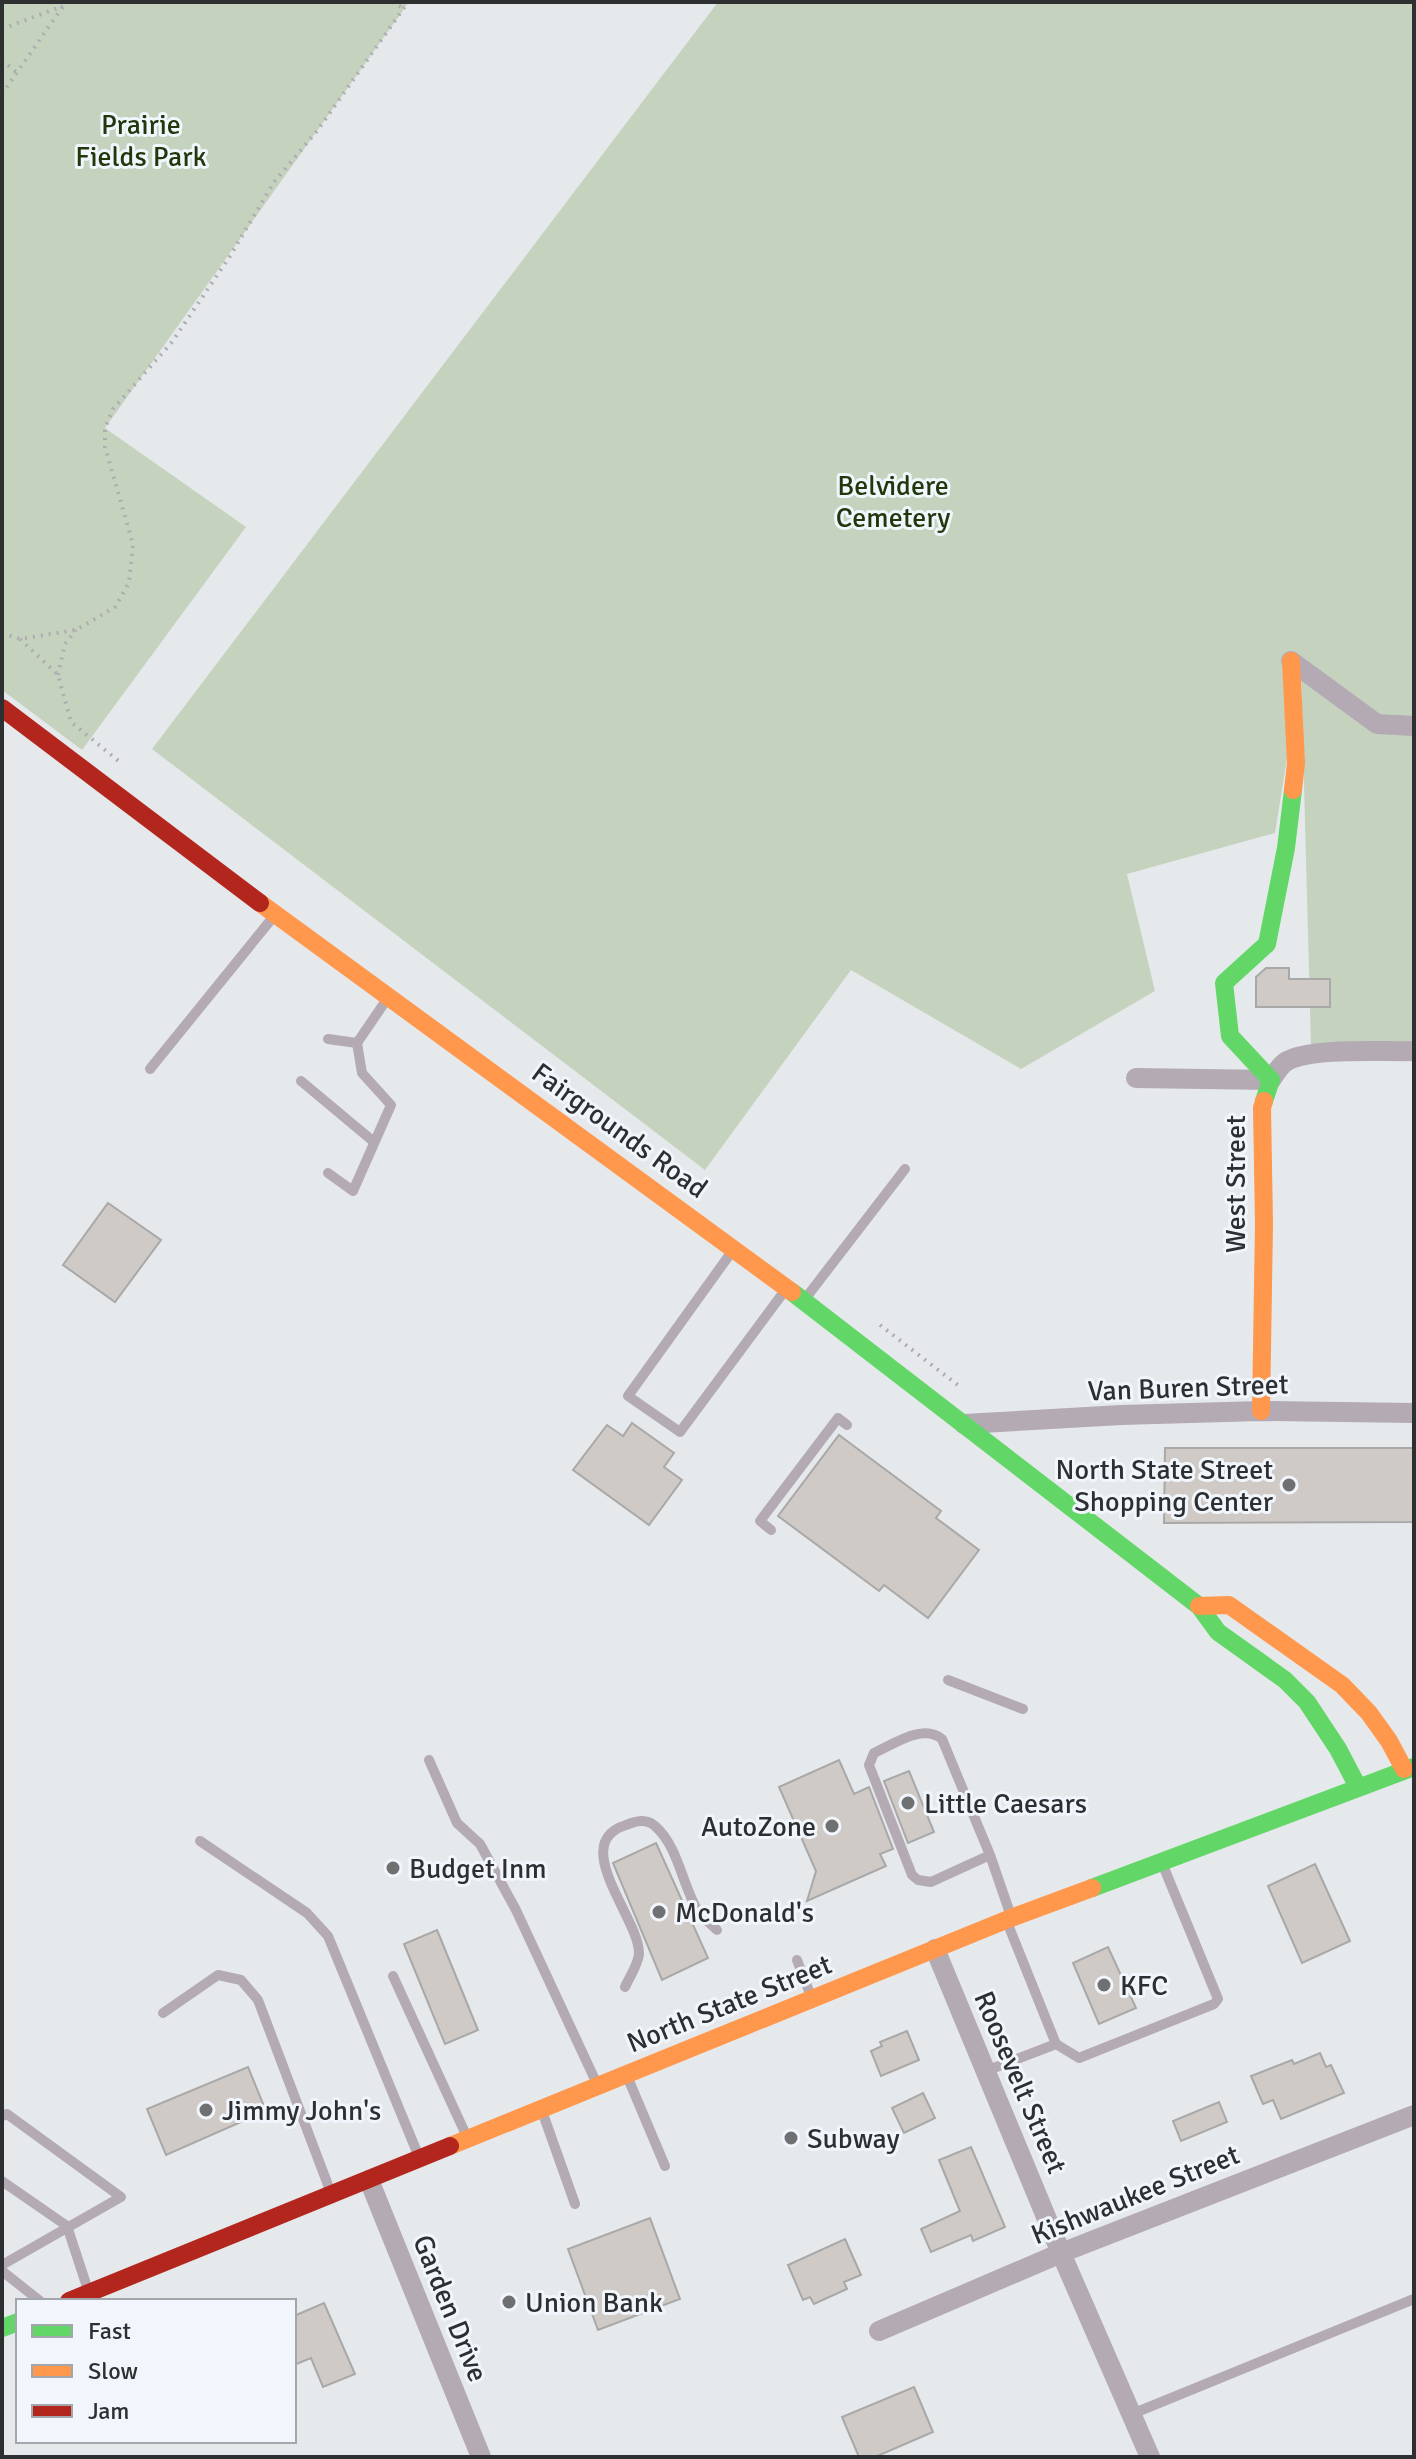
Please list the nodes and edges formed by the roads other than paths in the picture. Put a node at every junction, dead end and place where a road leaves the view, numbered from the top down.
1 (1291, 661) joint
2 (2, 708) edge
3 (1414, 726) edge
4 (275, 915) junction
5 (390, 996) junction
6 (328, 1039) dead end
7 (357, 1043) junction
8 (1414, 1051) edge
9 (150, 1069) dead end
10 (1136, 1078) dead end
11 (1271, 1080) junction
12 (301, 1081) dead end
13 (374, 1142) junction
14 (905, 1169) dead end
15 (328, 1173) dead end
16 (734, 1248) junction
17 (787, 1288) junction
18 (804, 1301) junction
19 (1261, 1411) junction
20 (1414, 1413) edge
21 (964, 1424) junction
22 (847, 1425) dead end
23 (771, 1530) dead end
24 (1199, 1606) junction
25 (948, 1680) dead end
26 (1023, 1709) dead end
27 (429, 1760) dead end
28 (1409, 1768) edge
29 (1358, 1787) junction
30 (200, 1841) dead end
31 (990, 1855) junction
32 (1161, 1861) junction
33 (1009, 1919) junction
34 (717, 1930) dead end
35 (935, 1949) junction
36 (797, 1960) dead end
37 (393, 1976) dead end
38 (625, 1987) dead end
39 (812, 1999) junction
40 (163, 2013) dead end
41 (1056, 2044) junction
42 (986, 2071) junction
43 (627, 2075) junction
44 (598, 2086) junction
45 (541, 2109) junction
46 (1414, 2115) edge
47 (2, 2116) edge
48 (468, 2139) junction
49 (420, 2159) junction
50 (665, 2166) dead end
51 (369, 2180) junction
52 (2, 2181) edge
53 (332, 2195) junction
54 (575, 2204) dead end
55 (67, 2226) junction
56 (1061, 2253) junction
57 (2, 2268) edge
58 (89, 2293) junction
59 (38, 2299) edge
60 (74, 2299) edge
61 (1414, 2299) edge
62 (879, 2331) dead end
63 (1132, 2414) junction
64 (481, 2457) edge
65 (1150, 2457) edge

1 - 3 street
1 - 11 main road, West Street
2 - 4 main road, Fairgrounds Road
4 - 5 main road, Fairgrounds Road
4 - 9 lane
5 - 7 lane
5 - 16 main road, Fairgrounds Road
6 - 7 lane
7 - 13 lane
8 - 11 street
10 - 11 street
11 - 19 main road, West Street
12 - 13 lane
13 - 15 lane
14 - 18 lane
16 - 17 main road, Fairgrounds Road
16 - 17 lane
17 - 18 main road, Fairgrounds Road
18 - 21 main road, Fairgrounds Road
19 - 20 street, Van Buren Street
19 - 21 street, Van Buren Street
21 - 24 main road, Fairgrounds Road
22 - 23 lane
24 - 28 main road
24 - 29 main road, Fairgrounds Road
25 - 26 lane
27 - 44 lane
28 - 29 main road, North State Street
29 - 32 main road, North State Street
30 - 49 lane
31 - 31 lane
31 - 33 lane
32 - 33 main road, North State Street
32 - 41 lane
33 - 35 main road, North State Street
33 - 41 lane
34 - 38 lane
35 - 39 main road, North State Street
35 - 42 street, Roosevelt Street
36 - 39 lane
37 - 48 lane
39 - 43 main road, North State Street
40 - 53 lane
41 - 42 lane
42 - 56 street, Roosevelt Street
43 - 44 main road, North State Street
43 - 50 lane
44 - 45 main road, North State Street
45 - 48 main road, North State Street
45 - 54 lane
46 - 56 street, Kishwaukee Street
47 - 55 lane
48 - 49 main road, North State Street
49 - 51 main road, North State Street
51 - 53 main road, North State Street
51 - 64 street, Garden Drive
52 - 55 lane
53 - 58 main road, North State Street
55 - 57 lane
55 - 58 lane
56 - 62 street, Kishwaukee Street
56 - 63 street, Roosevelt Street
57 - 59 lane
58 - 60 main road, North State Street
61 - 63 lane
63 - 65 street, Roosevelt Street

